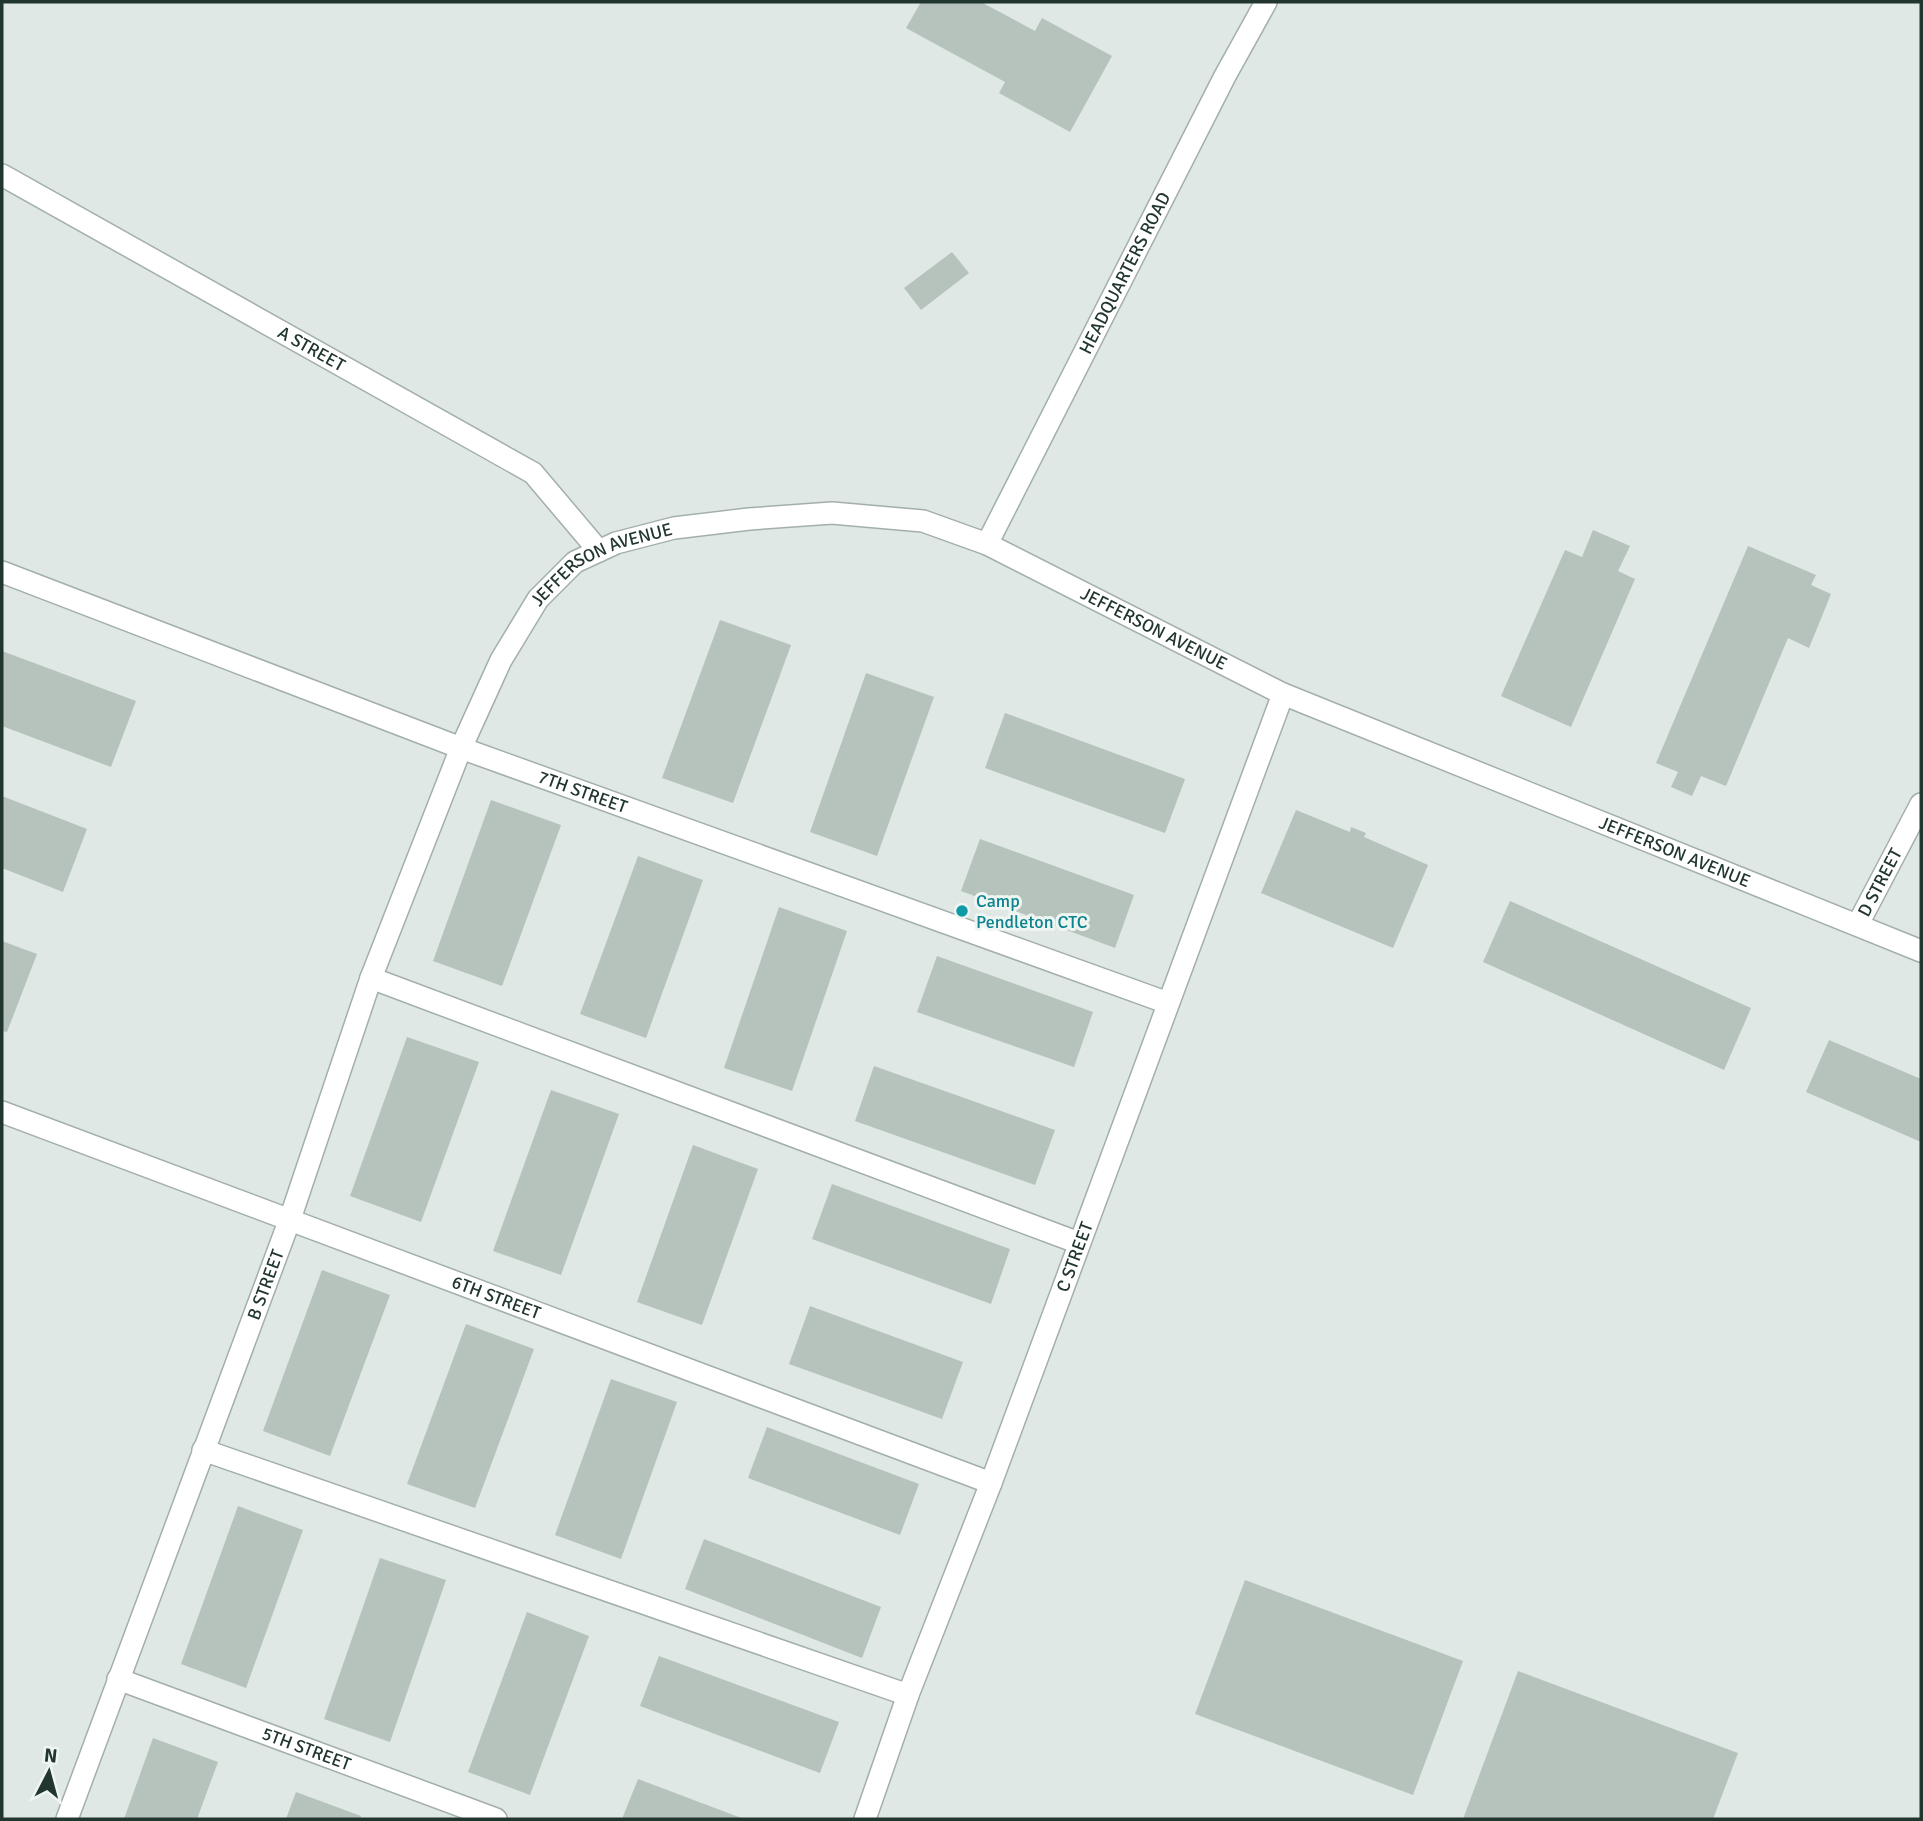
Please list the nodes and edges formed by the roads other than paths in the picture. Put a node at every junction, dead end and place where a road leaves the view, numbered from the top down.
1 (1266, 2) edge
2 (2, 175) edge
3 (987, 544) junction
4 (599, 551) junction
5 (2, 572) edge
6 (1283, 694) junction
7 (461, 748) junction
8 (1921, 804) edge
9 (1858, 924) junction
10 (1921, 951) edge
11 (371, 978) junction
12 (1168, 1003) junction
13 (2, 1112) edge
14 (290, 1219) junction
15 (1079, 1244) junction
16 (203, 1450) junction
17 (991, 1483) junction
18 (118, 1679) junction
19 (908, 1695) junction
20 (67, 1819) edge
21 (496, 1819) edge
22 (864, 1819) edge

1 - 3 street, HEADQUARTERS ROAD
2 - 4 street, A STREET
3 - 4 street, JEFFERSON AVENUE
3 - 6 street, JEFFERSON AVENUE
4 - 7 street, JEFFERSON AVENUE
5 - 7 street, 7TH STREET
6 - 9 street, JEFFERSON AVENUE
6 - 12 street, C STREET
7 - 11 street, B STREET
7 - 12 street, 7TH STREET
8 - 9 street, D STREET
9 - 10 street, JEFFERSON AVENUE
11 - 14 street, B STREET
11 - 15 street
12 - 15 street, C STREET
13 - 14 street, 6TH STREET
14 - 16 street, B STREET
14 - 17 street, 6TH STREET
15 - 17 street, C STREET
16 - 18 street, B STREET
16 - 19 street
17 - 19 street, C STREET
18 - 20 street, B STREET
18 - 21 street, 5TH STREET
19 - 22 street, C STREET

